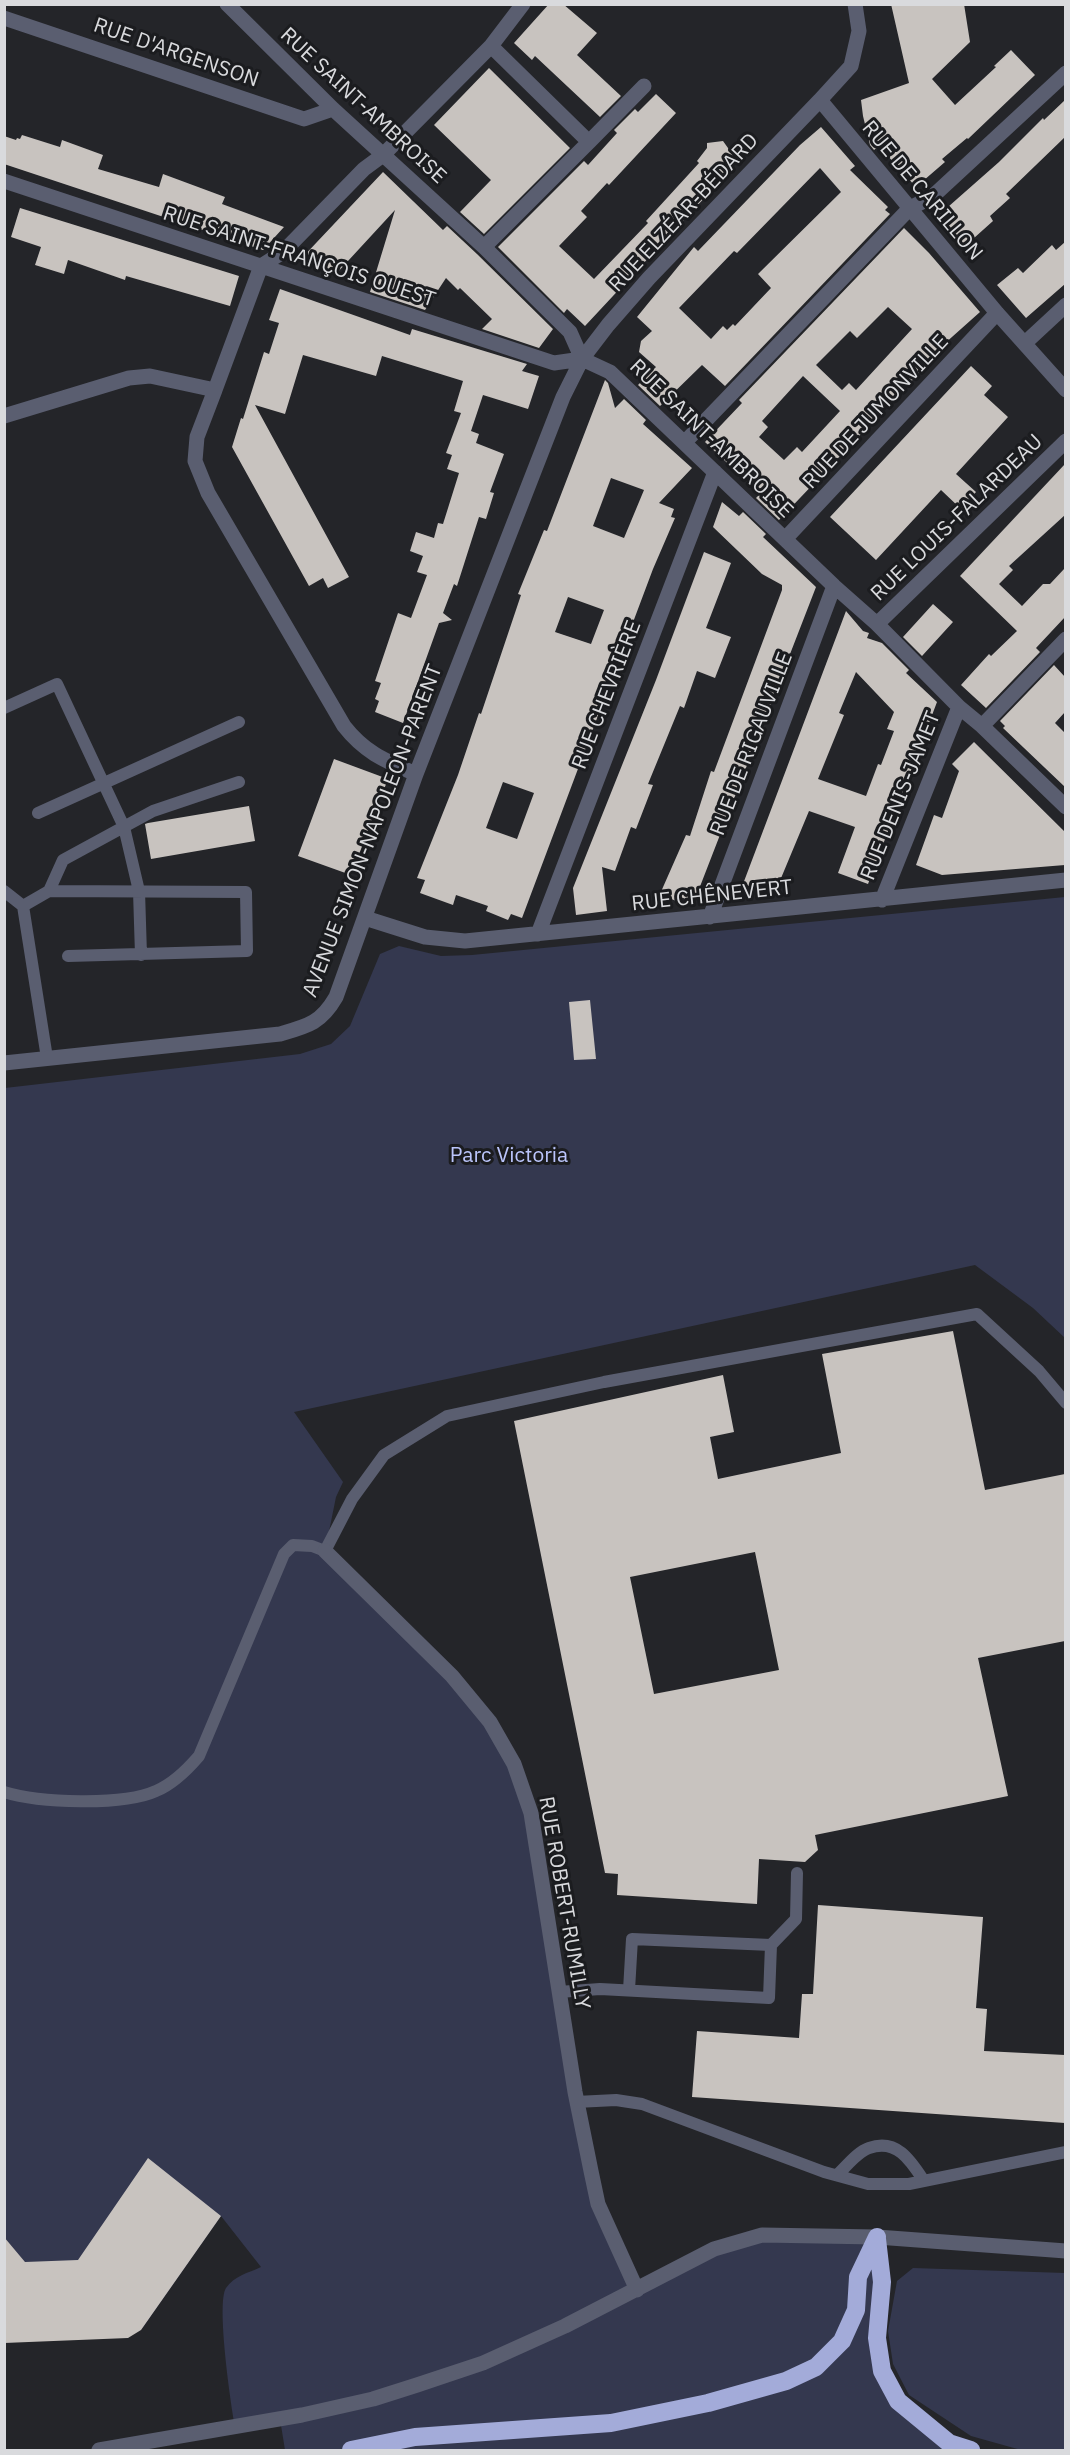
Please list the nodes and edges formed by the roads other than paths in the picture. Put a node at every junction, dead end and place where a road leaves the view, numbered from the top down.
1 (227, 4) edge
2 (523, 4) edge
3 (855, 4) edge
4 (4, 18) edge
5 (491, 46) junction
6 (1065, 72) edge
7 (644, 86) dead end
8 (820, 100) junction
9 (333, 109) junction
10 (589, 142) junction
11 (383, 155) junction
12 (4, 181) edge
13 (910, 208) junction
14 (484, 247) junction
15 (261, 266) junction
16 (1065, 305) edge
17 (997, 313) junction
18 (1025, 343) junction
19 (582, 359) junction
20 (215, 390) junction
21 (1065, 390) edge
22 (4, 416) edge
23 (1065, 441) edge
24 (685, 442) junction
25 (715, 472) junction
26 (785, 539) junction
27 (834, 586) junction
28 (877, 624) junction
29 (1065, 639) edge
30 (959, 707) junction
31 (4, 708) edge
32 (239, 722) dead end
33 (982, 726) junction
34 (416, 774) junction
35 (239, 782) dead end
36 (104, 783) junction
37 (1065, 807) edge
38 (38, 813) dead end
39 (124, 826) junction
40 (1065, 880) edge
41 (4, 891) edge
42 (49, 891) junction
43 (139, 891) junction
44 (882, 900) junction
45 (22, 906) junction
46 (710, 917) junction
47 (365, 918) junction
48 (538, 934) junction
49 (141, 955) junction
50 (68, 956) dead end
51 (47, 1058) junction
52 (4, 1063) edge
53 (1065, 1402) edge
54 (325, 1551) junction
55 (4, 1792) edge
56 (796, 1873) dead end
57 (771, 1945) junction
58 (629, 1990) junction
59 (559, 1992) junction
60 (576, 2102) junction
61 (1065, 2152) edge
62 (837, 2175) junction
63 (924, 2181) junction
64 (877, 2237) junction
65 (1065, 2251) edge
66 (638, 2290) junction
67 (99, 2451) edge
68 (351, 2451) edge
69 (971, 2451) edge

1 - 9 street, RUE SAINT-AMBROISE
2 - 5 street
3 - 8 street
4 - 9 street, RUE D'ARGENSON
5 - 10 street
5 - 11 street
6 - 13 street
7 - 10 street
8 - 13 street, RUE DE CARILLON
8 - 19 street, RUE ELZÉAR-BÉDARD
9 - 11 street, RUE SAINT-AMBROISE
10 - 14 street
11 - 14 street, RUE SAINT-AMBROISE
11 - 15 street
12 - 15 street, RUE SAINT-FRANÇOIS OUEST
13 - 17 street, RUE DE CARILLON
13 - 24 street
14 - 19 street, RUE SAINT-AMBROISE
15 - 19 street, RUE SAINT-FRANÇOIS OUEST
15 - 20 street
16 - 18 street
17 - 18 street, RUE DE CARILLON
17 - 26 street, RUE DE JUMONVILLE
18 - 21 street, RUE DE CARILLON
19 - 24 street, RUE SAINT-AMBROISE
19 - 34 street, AVENUE SIMON-NAPOLEON-PARENT
20 - 22 street
20 - 34 street
23 - 28 street, RUE LOUIS-FALARDEAU
24 - 25 street, RUE SAINT-AMBROISE
25 - 26 street, RUE SAINT-AMBROISE
25 - 48 street, RUE CHEVRIÈRE
26 - 27 street, RUE SAINT-AMBROISE
27 - 28 street, RUE SAINT-AMBROISE
27 - 46 street, RUE DE RIGAUVILLE
28 - 30 street, RUE SAINT-AMBROISE
29 - 33 street
30 - 33 street, RUE SAINT-AMBROISE
30 - 44 street, RUE DENIS-JAMET
31 - 36 lane
32 - 36 lane
33 - 37 street, RUE SAINT-AMBROISE
34 - 47 street, AVENUE SIMON-NAPOLEON-PARENT
35 - 39 lane
36 - 38 lane
36 - 39 lane
39 - 42 lane
39 - 43 lane
40 - 44 street, RUE CHÊNEVERT
41 - 45 lane
42 - 43 lane
42 - 45 lane
43 - 49 lane
43 - 49 lane
44 - 46 street, RUE CHÊNEVERT
45 - 51 lane
46 - 48 street, RUE CHÊNEVERT
47 - 48 street, RUE CHÊNEVERT
47 - 51 street, AVENUE SIMON-NAPOLEON-PARENT
49 - 50 lane
51 - 52 street, AVENUE SIMON-NAPOLEON-PARENT
53 - 54 lane
54 - 55 lane
54 - 59 street, RUE ROBERT-RUMILLY
56 - 57 lane
57 - 58 lane
57 - 58 lane
58 - 59 lane
59 - 60 street, RUE ROBERT-RUMILLY
60 - 62 lane
60 - 66 street, RUE ROBERT-RUMILLY
61 - 63 lane
62 - 63 lane
62 - 63 lane
64 - 65 street
64 - 66 street
64 - 68 highway
64 - 69 highway
66 - 67 street

